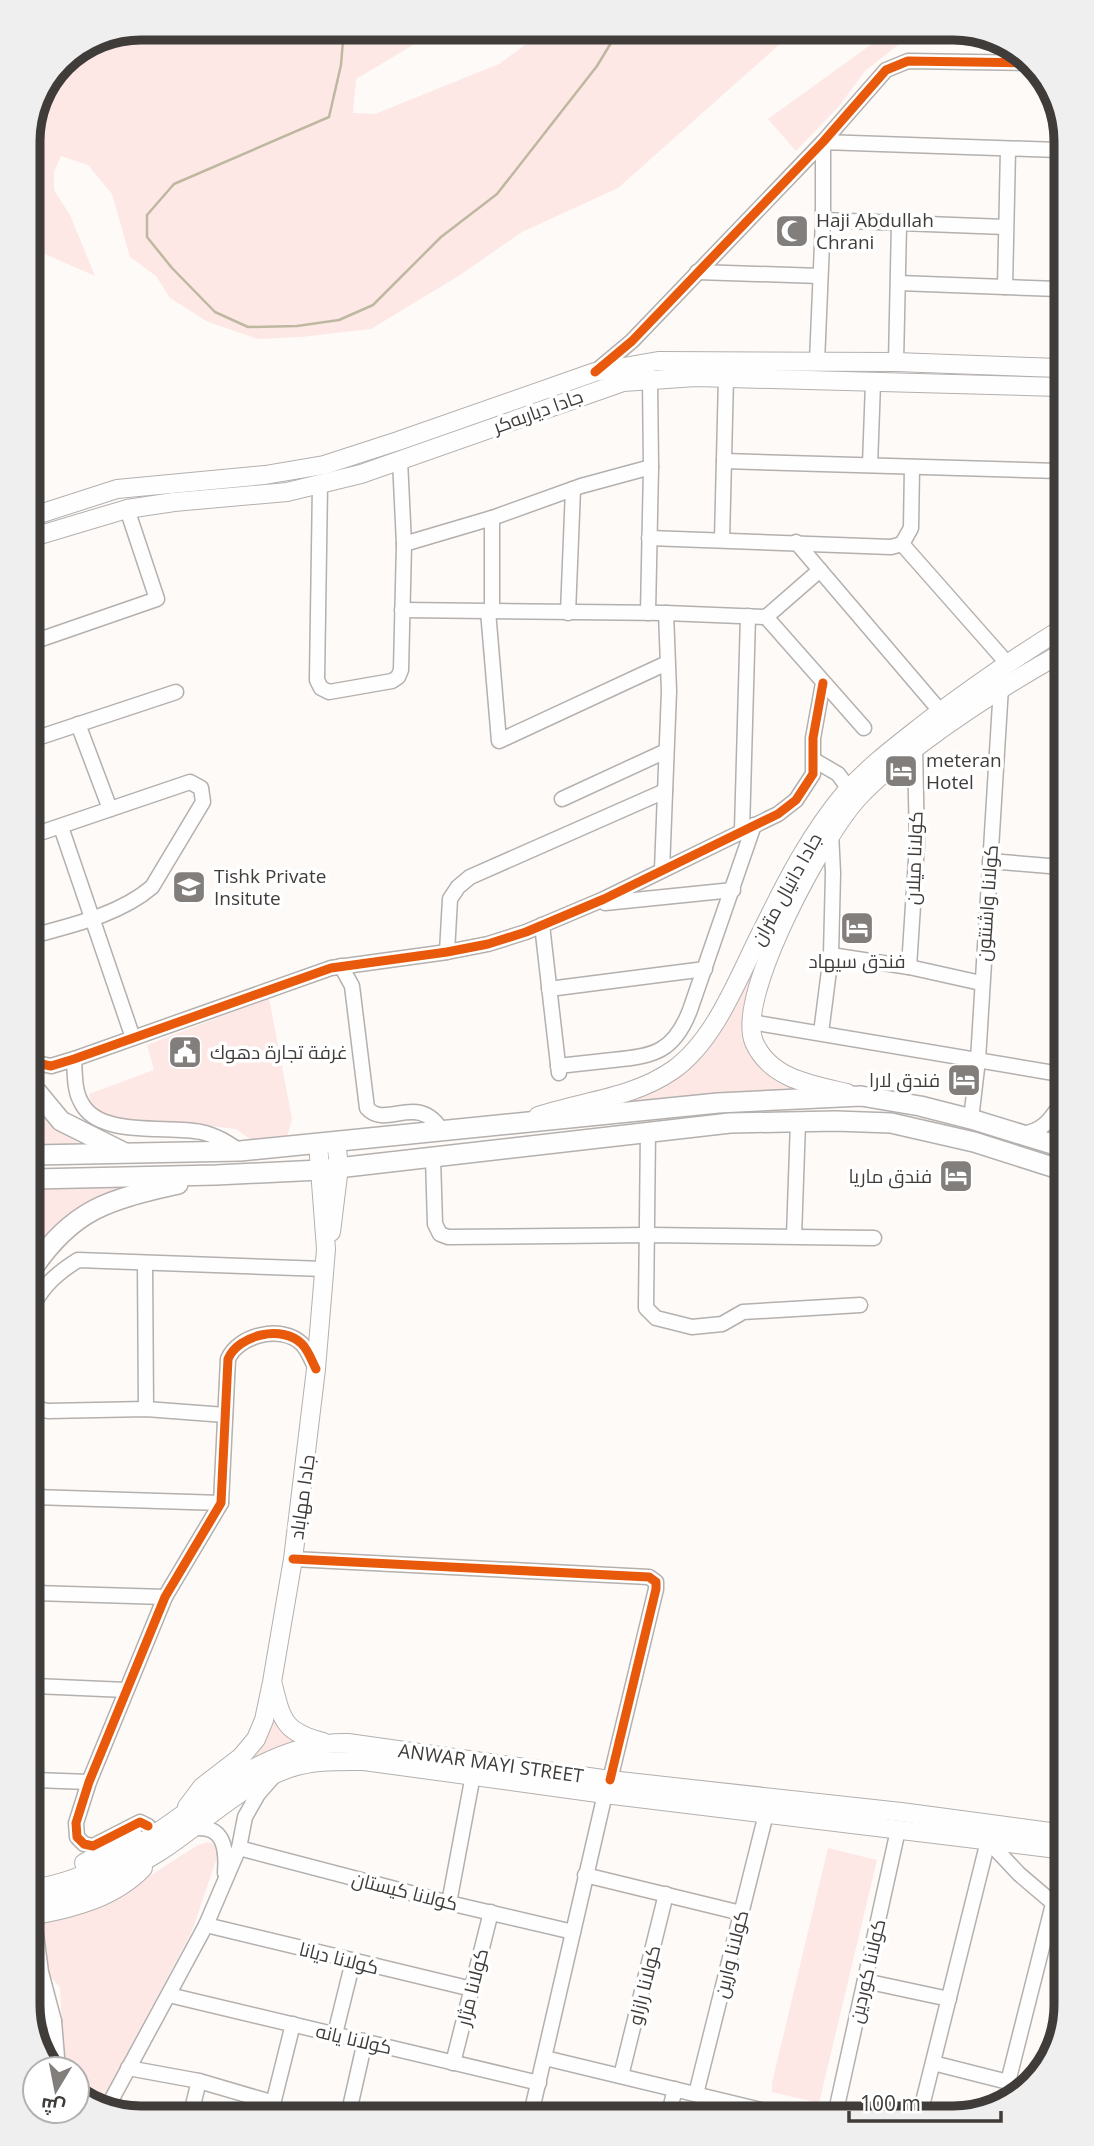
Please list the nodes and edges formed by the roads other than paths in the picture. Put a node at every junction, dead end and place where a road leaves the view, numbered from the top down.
1 (1016, 63) edge
2 (823, 142) junction
3 (1008, 150) junction
4 (1054, 150) edge
5 (823, 220) junction
6 (899, 224) junction
7 (1005, 227) junction
8 (697, 272) junction
9 (820, 276) junction
10 (899, 282) junction
11 (1005, 287) junction
12 (1054, 289) edge
13 (817, 362) junction
14 (895, 362) junction
15 (1054, 368) edge
16 (595, 372) junction
17 (726, 378) junction
18 (650, 379) junction
19 (873, 383) junction
20 (1054, 387) edge
21 (400, 460) junction
22 (724, 461) junction
23 (870, 465) junction
24 (651, 467) junction
25 (912, 467) junction
26 (1054, 471) edge
27 (320, 485) junction
28 (573, 489) junction
29 (127, 509) junction
30 (40, 514) edge
31 (492, 518) junction
32 (40, 535) edge
33 (649, 538) junction
34 (722, 540) junction
35 (796, 542) junction
36 (404, 544) junction
37 (902, 544) junction
38 (820, 570) junction
39 (402, 610) junction
40 (490, 611) junction
41 (568, 613) junction
42 (648, 613) junction
43 (666, 613) junction
44 (748, 616) junction
45 (766, 617) junction
46 (1054, 634) edge
47 (40, 640) edge
48 (1054, 659) edge
49 (667, 663) junction
50 (1007, 663) junction
51 (823, 683) junction
52 (1001, 687) junction
53 (176, 692) dead end
54 (941, 712) junction
55 (78, 724) junction
56 (864, 728) dead end
57 (40, 737) edge
58 (915, 748) junction
59 (666, 751) junction
60 (814, 760) junction
61 (849, 789) junction
62 (665, 791) junction
63 (562, 799) dead end
64 (110, 809) junction
65 (61, 827) junction
66 (748, 828) junction
67 (826, 830) junction
68 (40, 833) edge
69 (990, 861) junction
70 (1054, 866) edge
71 (662, 870) junction
72 (733, 890) junction
73 (592, 904) junction
74 (92, 918) junction
75 (542, 925) junction
76 (40, 934) edge
77 (447, 952) junction
78 (831, 955) junction
79 (341, 966) junction
80 (909, 967) junction
81 (705, 970) junction
82 (981, 983) junction
83 (550, 989) junction
84 (751, 1022) junction
85 (821, 1033) junction
86 (133, 1038) junction
87 (74, 1059) junction
88 (978, 1060) junction
89 (40, 1064) edge
90 (1054, 1073) edge
91 (40, 1096) edge
92 (861, 1096) junction
93 (1054, 1112) edge
94 (971, 1119) junction
95 (798, 1122) junction
96 (514, 1124) junction
97 (442, 1131) junction
98 (648, 1131) junction
99 (1021, 1134) junction
100 (327, 1142) junction
101 (1054, 1144) edge
102 (240, 1151) junction
103 (127, 1154) junction
104 (40, 1155) edge
105 (433, 1158) junction
106 (1054, 1167) edge
107 (329, 1168) junction
108 (216, 1175) junction
109 (40, 1179) edge
110 (649, 1235) junction
111 (794, 1236) junction
112 (874, 1238) dead end
113 (40, 1259) edge
114 (145, 1263) junction
115 (324, 1269) junction
116 (40, 1290) edge
117 (860, 1305) dead end
118 (316, 1369) junction
119 (40, 1409) edge
120 (146, 1409) junction
121 (225, 1415) junction
122 (40, 1497) edge
123 (221, 1503) junction
124 (293, 1559) junction
125 (40, 1593) edge
126 (165, 1597) junction
127 (272, 1682) junction
128 (40, 1686) edge
129 (127, 1690) junction
130 (324, 1742) junction
131 (276, 1773) junction
132 (473, 1775) junction
133 (40, 1780) edge
134 (89, 1782) junction
135 (607, 1787) junction
136 (766, 1814) junction
137 (179, 1823) junction
138 (148, 1826) junction
139 (898, 1830) junction
140 (1054, 1833) edge
141 (988, 1840) junction
142 (239, 1848) junction
143 (1054, 1849) edge
144 (159, 1852) junction
145 (585, 1875) junction
146 (40, 1876) edge
147 (224, 1881) junction
148 (40, 1887) edge
149 (666, 1894) junction
150 (40, 1901) edge
151 (449, 1903) junction
152 (1053, 1904) joint
153 (491, 1912) junction
154 (741, 1913) junction
155 (40, 1914) edge
156 (206, 1925) junction
157 (573, 1932) junction
158 (353, 1961) junction
159 (40, 1964) edge
160 (865, 1981) junction
161 (472, 1989) junction
162 (169, 1995) junction
163 (949, 1999) junction
164 (41, 2018) edge
165 (54, 2021) junction
166 (293, 2024) junction
167 (335, 2034) junction
168 (365, 2041) junction
169 (57, 2055) edge
170 (545, 2058) junction
171 (453, 2063) junction
172 (933, 2063) junction
173 (128, 2068) junction
174 (621, 2076) junction
175 (199, 2081) junction
176 (1008, 2082) junction
177 (539, 2083) junction
178 (1015, 2084) edge
179 (675, 2089) junction
180 (696, 2094) junction
181 (111, 2101) edge
182 (193, 2106) edge
183 (262, 2106) edge
184 (273, 2106) edge
185 (350, 2106) edge
186 (533, 2106) edge
187 (671, 2106) edge
188 (745, 2106) edge
189 (837, 2106) edge
190 (922, 2106) edge

1 - 2 street
2 - 3 street
2 - 5 street
2 - 8 street
3 - 4 street
3 - 7 street
5 - 6 street
5 - 9 street
6 - 7 street
6 - 10 street
7 - 11 street
8 - 9 street
8 - 16 street
9 - 13 street
10 - 11 street
10 - 14 street
11 - 12 street
13 - 14 main road, جادا دیاربه‌كر
13 - 16 main road, جادا دیاربه‌كر
14 - 15 main road, جادا دیاربه‌كر
16 - 30 main road, جادا دیاربه‌كر
17 - 18 main road, جادا دیاربه‌كر
17 - 19 main road, جادا دیاربه‌كر
17 - 22 street
18 - 21 main road, جادا دیاربه‌كر
18 - 24 street
19 - 20 main road, جادا دیاربه‌كر
19 - 23 street
21 - 27 main road, جادا دیاربه‌كر
21 - 36 street
22 - 23 street
22 - 34 street
23 - 25 street
24 - 28 street
24 - 33 street
25 - 26 street
25 - 37 street
27 - 29 main road, جادا دیاربه‌كر
27 - 39 street
28 - 31 street
28 - 41 street
29 - 32 main road, جادا دیاربه‌كر
29 - 47 street
31 - 36 street
31 - 40 street
33 - 34 street
33 - 42 street
34 - 35 street
35 - 37 street
35 - 38 street
36 - 39 street
37 - 50 street
38 - 45 street
38 - 54 street
39 - 40 street
40 - 41 street
40 - 49 street
41 - 42 street
42 - 43 street
43 - 44 street
43 - 49 street
44 - 45 street
44 - 66 street
45 - 51 street
46 - 50 main road, جادا دانيال متران
48 - 52 main road, جادا دانيال متران
49 - 59 street
50 - 54 main road, جادا دانيال متران
51 - 56 street
51 - 60 street
52 - 58 main road, جادا دانيال متران
52 - 69 street, كولانا واشنتون
53 - 55 street
54 - 61 main road, جادا دانيال متران
55 - 57 street
55 - 64 street
58 - 67 main road, جادا دانيال متران
58 - 80 street, كولانا ميلان
59 - 62 street
59 - 63 street
60 - 61 street
60 - 66 street
61 - 67 main road, جادا دانيال متران
62 - 71 street
62 - 77 street
64 - 65 street
64 - 74 street
65 - 68 street
65 - 74 street
66 - 71 street
66 - 72 street
67 - 78 street
67 - 84 main road, جادا دانيال متران
67 - 96 main road, جادا دانيال متران
69 - 70 street
69 - 82 street, كولانا واشنتون
71 - 73 street
72 - 73 street
72 - 81 street
73 - 75 street
74 - 76 street
74 - 86 street
75 - 77 street
75 - 83 street
77 - 79 street
78 - 80 street
78 - 85 street
79 - 86 street
79 - 97 street
80 - 82 street
81 - 83 street
81 - 83 street
82 - 88 street, كولانا واشنتون
84 - 85 street
84 - 92 main road
85 - 88 street
86 - 87 street
87 - 89 street
87 - 102 street
88 - 90 street
88 - 94 street, كولانا واشنتون
91 - 103 highway
92 - 94 highway
92 - 96 highway
93 - 99 street
94 - 99 highway
95 - 98 highway
95 - 106 highway
95 - 111 street
96 - 97 highway
97 - 100 highway
98 - 105 highway
98 - 110 street
99 - 101 highway
100 - 102 highway
100 - 107 main road, جادا مهاباد
102 - 103 highway
103 - 104 highway
105 - 107 highway
105 - 110 street
107 - 108 highway
107 - 115 main road, جادا مهاباد
108 - 109 highway
108 - 113 highway
110 - 111 street
110 - 117 street
111 - 112 street
114 - 115 street
114 - 116 street
114 - 120 street
115 - 118 main road, جادا مهاباد
118 - 121 street
118 - 124 main road, جادا مهاباد
119 - 120 street
120 - 121 street
121 - 123 street
122 - 123 street
123 - 126 street
124 - 127 main road, جادا مهاباد
124 - 135 street
125 - 126 street
126 - 129 street
127 - 130 main road
127 - 137 main road, جادا مهاباد
128 - 129 street
129 - 134 street
130 - 135 main road, ANWAR MAYI STREET
130 - 137 main road, ANWAR MAYI STREET
131 - 132 main road, ANWAR MAYI STREET
131 - 137 main road, ANWAR MAYI STREET
131 - 142 street
132 - 135 main road, ANWAR MAYI STREET
132 - 151 street
133 - 134 street
134 - 138 street
135 - 136 main road, ANWAR MAYI STREET
135 - 140 main road, ANWAR MAYI STREET
135 - 145 street
136 - 139 main road, ANWAR MAYI STREET
136 - 154 street, کولانا وارین
137 - 138 main road
137 - 144 main road, ANWAR MAYI STREET
137 - 147 street
137 - 148 main road, ANWAR MAYI STREET
138 - 146 main road
139 - 141 main road, ANWAR MAYI STREET
139 - 160 street, کولانا کوردین
141 - 143 main road, ANWAR MAYI STREET
141 - 152 street
141 - 163 street
142 - 147 street
142 - 151 street, کولانا کیستان
144 - 150 main road, ANWAR MAYI STREET
144 - 155 main road
145 - 149 street
145 - 157 street
147 - 156 street
149 - 154 street
149 - 174 street, کولانا رازاو
151 - 153 street, کولانا کیستان
152 - 176 street
153 - 157 street, کولانا کیستان
153 - 161 street, کولانا مژار
154 - 180 street, کولانا وارین
156 - 158 street, کولانا دیانا
156 - 162 street
157 - 170 street
158 - 161 street, کولانا دیانا
158 - 167 street
159 - 165 street
160 - 163 street
160 - 189 street, کولانا کوردین
161 - 171 street, کولانا مژار
162 - 166 street, کولانا یانه
162 - 173 street
163 - 172 street
164 - 165 street
165 - 169 street
166 - 167 street, کولانا یانه
166 - 184 street
167 - 168 street, کولانا یانه
168 - 171 street, کولانا یانه
168 - 185 street
170 - 174 street
170 - 177 street
171 - 177 street, کولانا یانه
172 - 176 street
172 - 190 street
173 - 175 street
173 - 181 street
174 - 179 street
175 - 182 street
175 - 183 street
176 - 178 street
177 - 186 street
179 - 180 street
179 - 187 street
180 - 188 street

